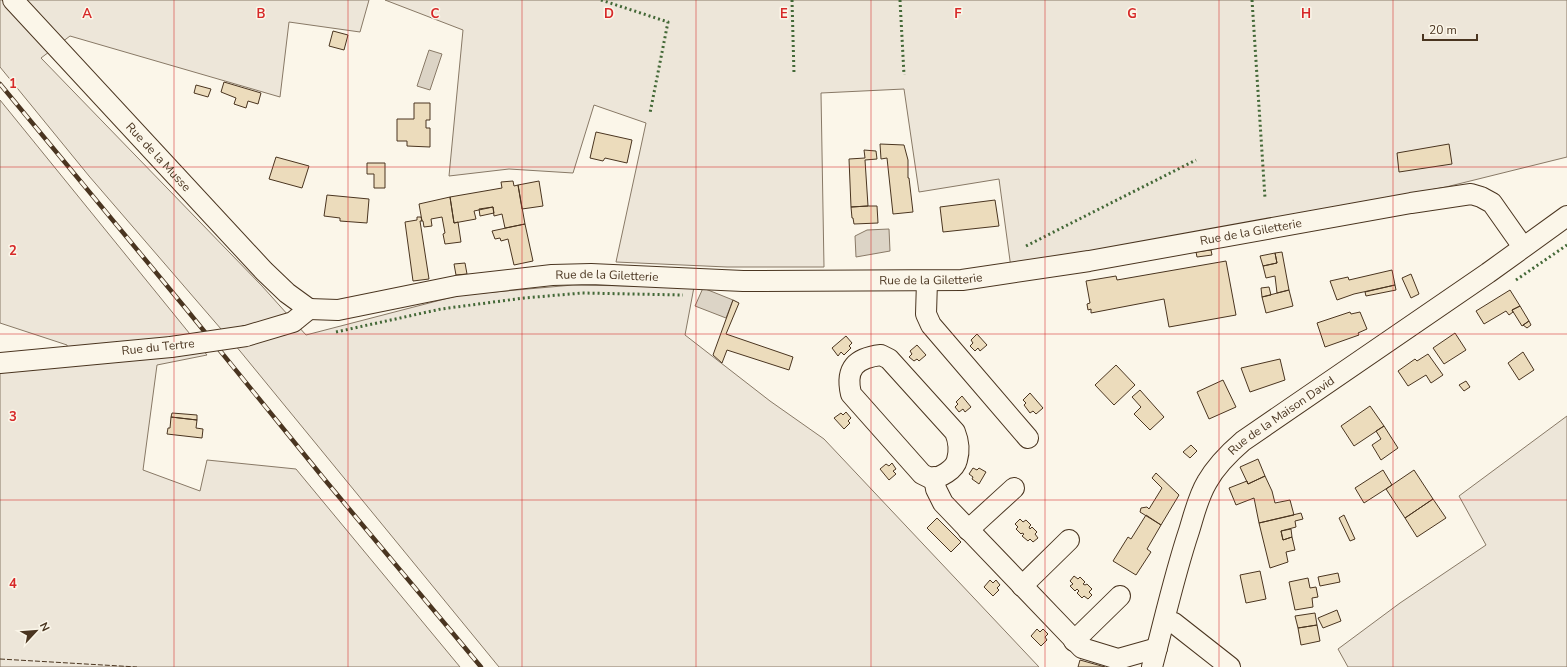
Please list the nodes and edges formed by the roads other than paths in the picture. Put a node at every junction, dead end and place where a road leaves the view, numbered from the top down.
1 (13, 0) edge
2 (1567, 216) edge
3 (1523, 248) junction
4 (927, 281) junction
5 (309, 309) junction
6 (0, 363) edge
7 (1028, 438) dead end
8 (934, 477) junction
9 (1014, 488) dead end
10 (968, 530) junction
11 (1069, 540) dead end
12 (1022, 586) junction
13 (1120, 596) dead end
14 (1164, 620) junction
15 (1074, 641) junction
16 (1157, 648) junction
17 (1152, 667) edge
18 (1230, 667) edge

1 - 5 street, Rue de la Musse
2 - 3 street, Rue de la Maison David
3 - 4 street, Rue de la Giletterie
3 - 14 street, Rue de la Maison David
4 - 5 street, Rue de la Giletterie
4 - 7 street
5 - 6 street, Rue du Tertre, bridge
8 - 8 street
8 - 10 street
9 - 10 street
10 - 12 street
11 - 12 street
12 - 15 street
13 - 15 street
14 - 16 street, Rue de la Maison David
14 - 18 street
15 - 16 street
16 - 17 street, Rue de la Maison David

